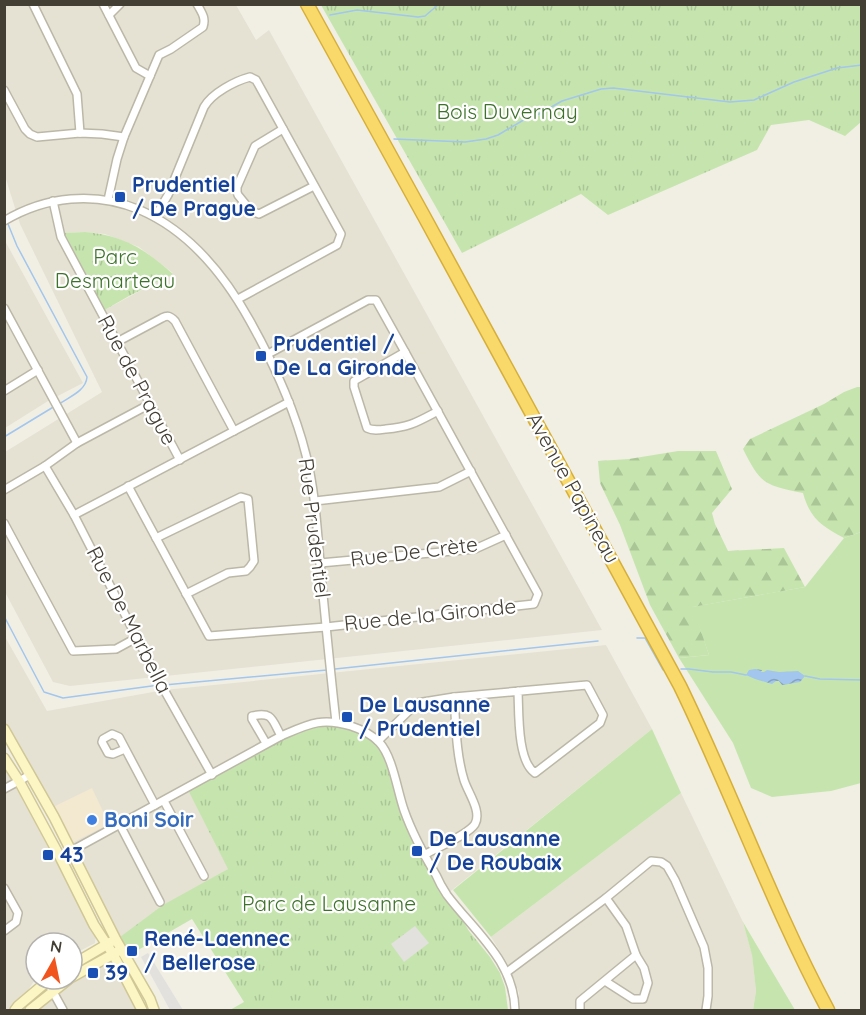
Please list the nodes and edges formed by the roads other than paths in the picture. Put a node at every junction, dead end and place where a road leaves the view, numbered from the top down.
1 (33, 4) edge
2 (103, 4) edge
3 (120, 4) edge
4 (197, 4) edge
5 (307, 4) edge
6 (109, 15) junction
7 (150, 76) junction
8 (4, 90) edge
9 (283, 129) junction
10 (80, 133) junction
11 (124, 137) junction
12 (314, 186) junction
13 (108, 200) junction
14 (53, 201) junction
15 (155, 218) junction
16 (4, 221) edge
17 (238, 299) junction
18 (4, 308) edge
19 (117, 342) junction
20 (405, 352) junction
21 (268, 354) junction
22 (38, 370) junction
23 (4, 392) edge
24 (289, 402) junction
25 (150, 404) junction
26 (438, 411) junction
27 (234, 431) junction
28 (77, 443) junction
29 (180, 460) junction
30 (45, 466) junction
31 (471, 471) junction
32 (128, 486) junction
33 (4, 490) edge
34 (315, 501) junction
35 (74, 515) junction
36 (4, 523) edge
37 (506, 535) junction
38 (156, 538) junction
39 (320, 563) junction
40 (186, 594) junction
41 (326, 627) junction
42 (138, 637) junction
43 (518, 691) junction
44 (454, 697) junction
45 (336, 722) junction
46 (4, 729) edge
47 (281, 736) junction
48 (378, 741) junction
49 (266, 744) junction
50 (125, 748) dead end
51 (4, 758) edge
52 (30, 775) junction
53 (212, 775) junction
54 (19, 781) junction
55 (4, 789) edge
56 (164, 801) junction
57 (155, 805) junction
58 (120, 825) junction
59 (72, 852) junction
60 (424, 855) junction
61 (60, 857) junction
62 (204, 876) dead end
63 (4, 888) edge
64 (606, 898) junction
65 (160, 902) dead end
66 (4, 931) edge
67 (116, 940) junction
68 (106, 945) junction
69 (117, 952) junction
70 (636, 955) junction
71 (84, 958) edge
72 (84, 970) edge
73 (507, 972) junction
74 (605, 981) junction
75 (36, 991) edge
76 (52, 991) joint
77 (15, 1011) edge
78 (30, 1011) edge
79 (63, 1011) edge
80 (142, 1011) edge
81 (154, 1011) edge
82 (515, 1011) edge
83 (580, 1011) edge
84 (706, 1011) edge
85 (829, 1011) edge

1 - 10 street
2 - 6 street
3 - 6 street
4 - 7 street
5 - 85 highway, Avenue Papineau
6 - 7 street
7 - 11 street
8 - 10 street
9 - 12 street
9 - 12 street
9 - 15 street
10 - 11 street
11 - 13 street
12 - 17 street
13 - 14 street, Rue Prudentiel
13 - 15 street, Rue Prudentiel
14 - 16 street, Rue Prudentiel
14 - 19 street, Rue de Prague
15 - 17 street, Rue Prudentiel
17 - 21 street, Rue Prudentiel
18 - 22 street
19 - 25 street, Rue de Prague
19 - 27 street
20 - 21 street, Rue de la Gironde
20 - 26 street, Rue de la Gironde
20 - 26 street
21 - 24 street, Rue Prudentiel
22 - 23 street
22 - 28 street
24 - 27 street
24 - 34 street, Rue Prudentiel
25 - 28 street
25 - 29 street, Rue de Prague
26 - 31 street, Rue de la Gironde
27 - 29 street
28 - 30 street
29 - 32 street
30 - 33 street
30 - 35 street, Rue De Marbella
31 - 34 street
31 - 37 street, Rue de la Gironde
32 - 35 street
32 - 38 street, Rue de la Gironde
34 - 39 street, Rue Prudentiel
35 - 42 street, Rue De Marbella
36 - 42 street
37 - 39 street, Rue De Crète
37 - 41 street, Rue de la Gironde
38 - 40 street, Rue de la Gironde
38 - 40 street
39 - 41 street, Rue Prudentiel
40 - 41 street, Rue de la Gironde
41 - 45 street, Rue Prudentiel
42 - 53 street, Rue De Marbella
43 - 43 street
43 - 44 street
44 - 48 street
44 - 60 street
45 - 47 street
45 - 48 street
46 - 52 street
47 - 49 street
47 - 49 street
48 - 60 street
49 - 53 street
50 - 57 street
51 - 54 street
52 - 54 street
52 - 59 street
53 - 56 street
54 - 55 street
54 - 61 street
56 - 57 street
56 - 62 street
57 - 58 street
58 - 59 street
58 - 65 street
59 - 61 street
59 - 67 street
60 - 73 street
61 - 68 street
63 - 66 street
64 - 70 street
64 - 73 street
64 - 84 street
67 - 68 street
67 - 69 street
68 - 69 street
68 - 71 street
69 - 72 street
69 - 80 street
69 - 81 street
70 - 74 street
70 - 74 street
73 - 82 street
74 - 83 street
75 - 77 street
76 - 78 street
76 - 79 street

